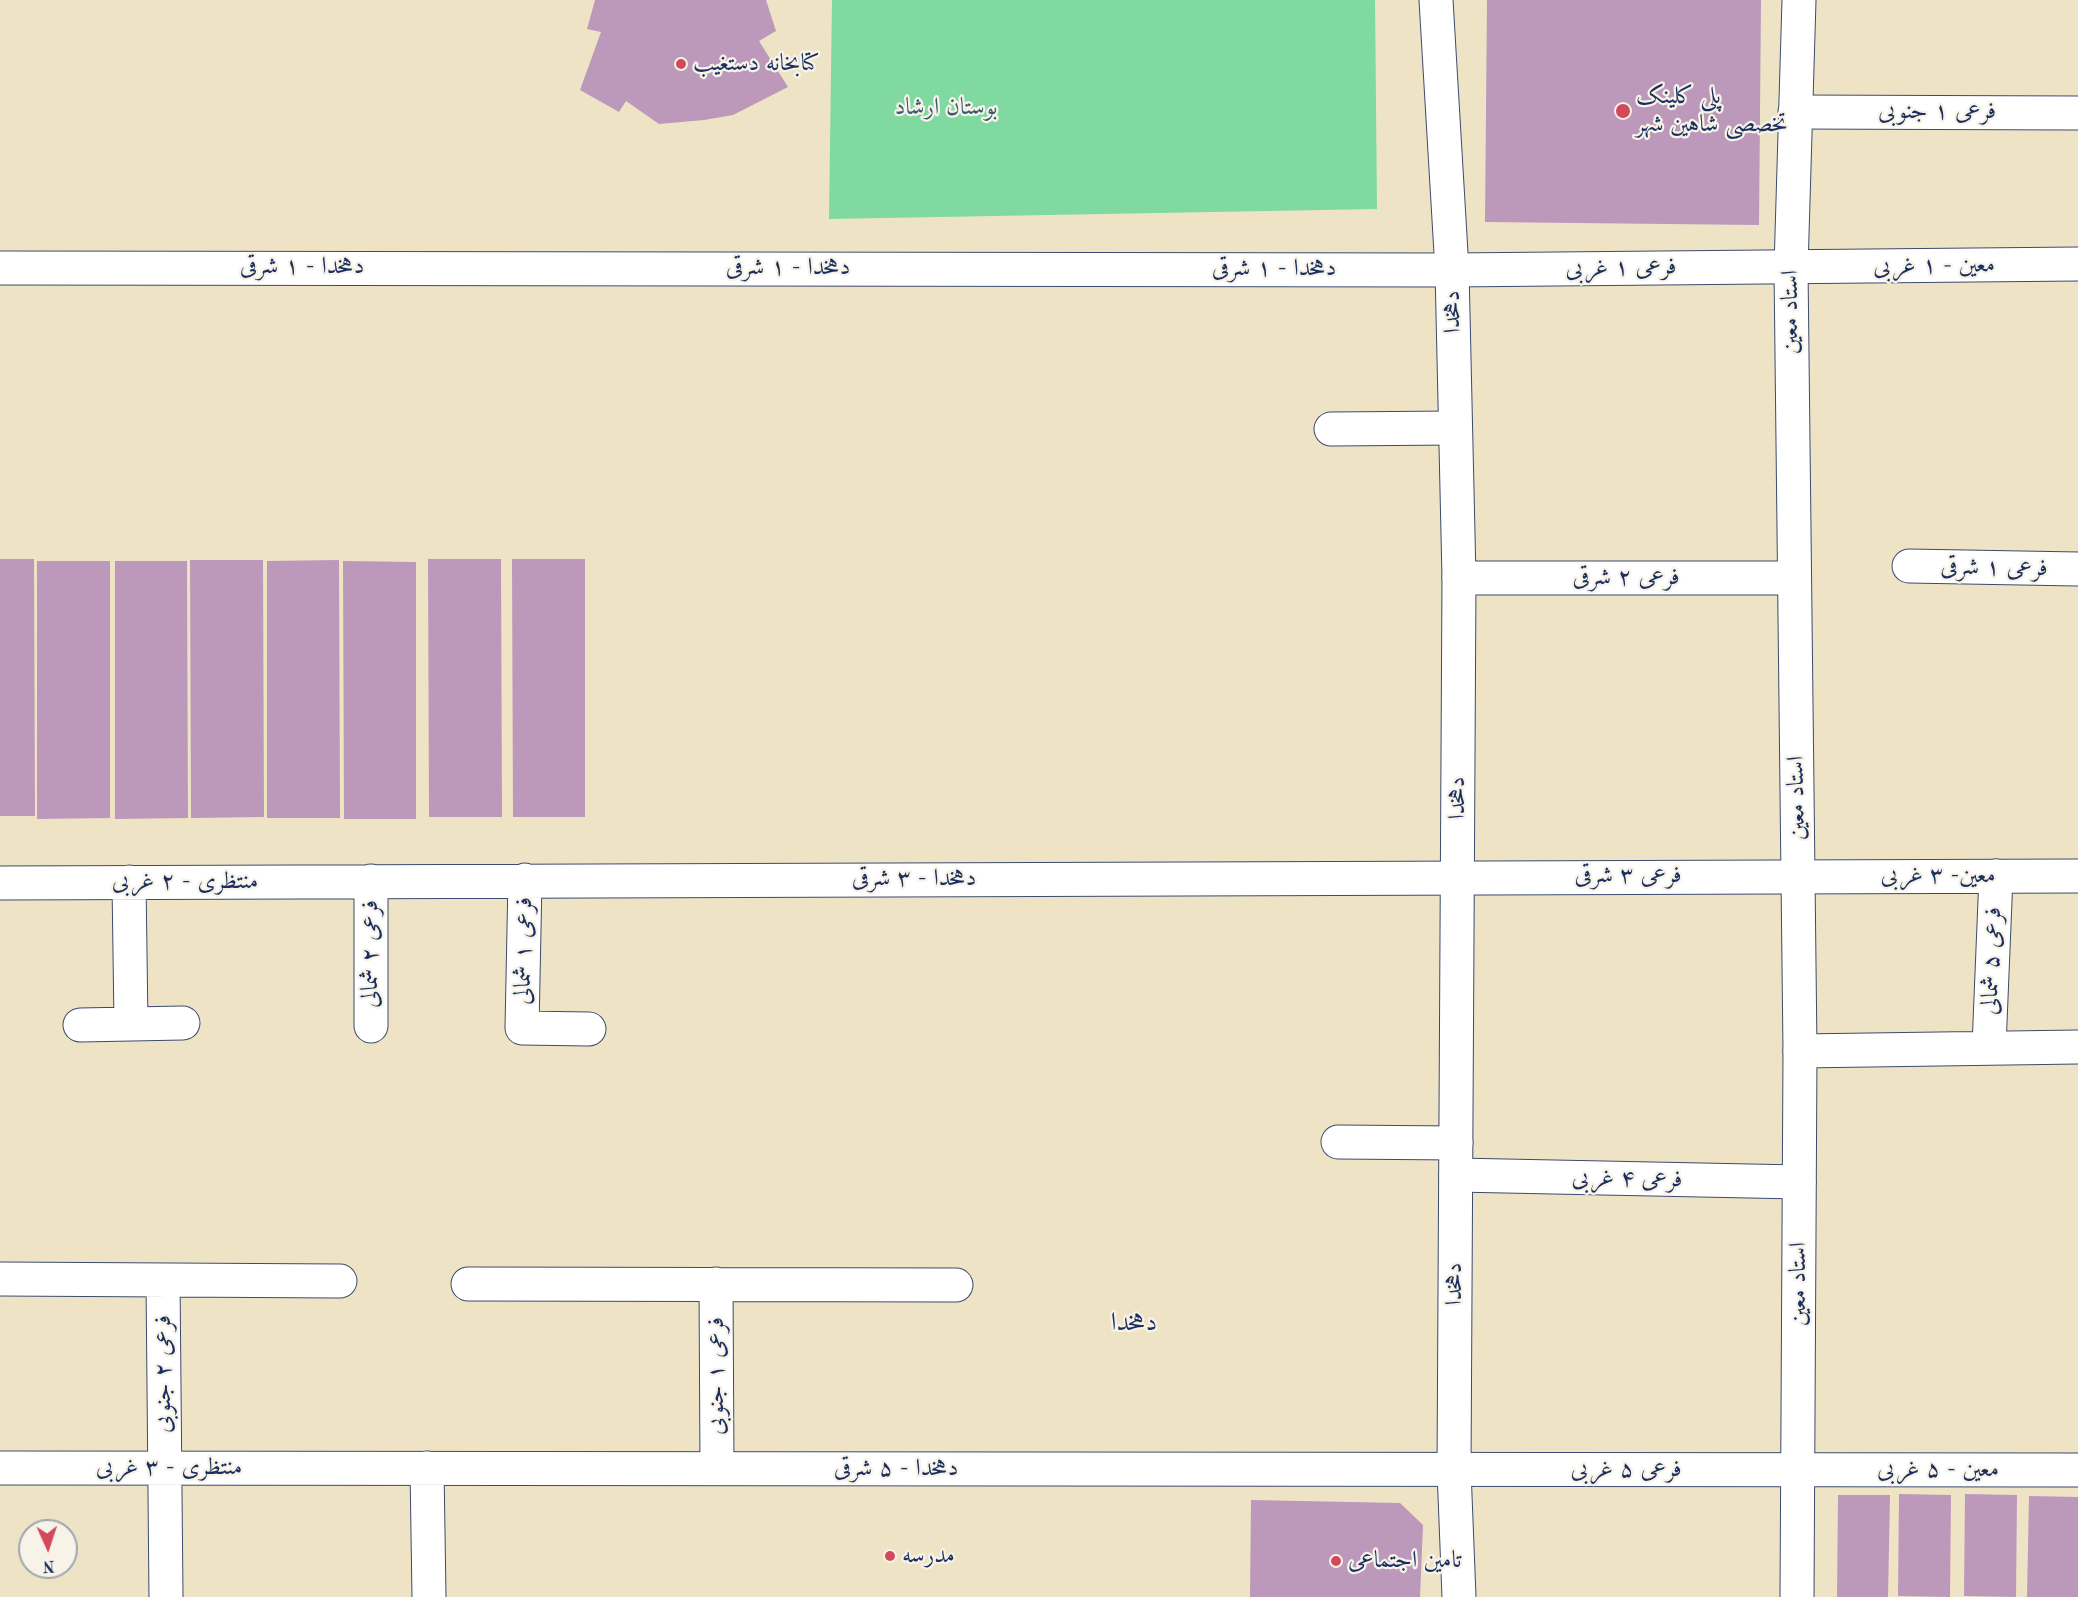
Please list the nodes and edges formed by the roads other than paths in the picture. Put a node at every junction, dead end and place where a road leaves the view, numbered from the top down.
1 (1436, 0) edge
2 (1799, 0) edge
3 (1795, 112) junction
4 (2078, 112) edge
5 (2078, 264) edge
6 (0, 268) edge
7 (1791, 268) junction
8 (1452, 270) junction
9 (1455, 428) junction
10 (1331, 429) dead end
11 (1909, 566) dead end
12 (2078, 569) edge
13 (1459, 578) junction
14 (1792, 578) junction
15 (1798, 876) junction
16 (1996, 876) junction
17 (2078, 876) edge
18 (1457, 877) junction
19 (525, 880) junction
20 (371, 881) junction
21 (129, 882) junction
22 (0, 883) edge
23 (183, 1023) dead end
24 (132, 1024) junction
25 (80, 1025) dead end
26 (371, 1026) dead end
27 (589, 1029) dead end
28 (1989, 1047) junction
29 (2078, 1047) edge
30 (1800, 1051) junction
31 (1338, 1142) dead end
32 (1456, 1143) junction
33 (1456, 1175) junction
34 (1799, 1182) junction
35 (0, 1279) edge
36 (163, 1280) junction
37 (340, 1281) dead end
38 (468, 1284) dead end
39 (716, 1284) junction
40 (956, 1285) dead end
41 (0, 1468) edge
42 (164, 1468) junction
43 (338, 1468) joint
44 (427, 1468) junction
45 (717, 1468) junction
46 (1454, 1470) junction
47 (1798, 1470) junction
48 (2078, 1470) edge
49 (166, 1597) edge
50 (429, 1597) edge
51 (1459, 1597) edge
52 (1797, 1597) edge

1 - 8 street, دهخدا
2 - 3 street, استاد معین
3 - 4 street, فرعی ۱ جنوبی
3 - 7 street, استاد معین
5 - 7 street, معین - ۱ غربی
6 - 8 street, دهخدا - ۱ شرقی
7 - 8 street, فرعی ۱ غربی
7 - 14 street, استاد معین
8 - 9 street, دهخدا
9 - 10 street
9 - 13 street, دهخدا
11 - 12 street, فرعی ۱ شرقی
13 - 14 street, فرعی ۲ شرقی
13 - 18 street, دهخدا
14 - 15 street, استاد معین
15 - 16 street, معین- ۳ غربی
15 - 18 street, فرعی ۳ شرقی
15 - 30 street, استاد معین
16 - 17 street, معین- ۳ غربی
16 - 28 street, فرعی ۵ شمالی
18 - 19 street, دهخدا - ۳ شرقی
18 - 32 street, دهخدا
19 - 20 street, دهخدا - ۳ شرقی
19 - 27 street, فرعی ۱ شمالی
20 - 21 street, منتظری - ۲ غربی
20 - 26 street, فرعی ۲ شمالی
21 - 22 street, منتظری - ۲ غربی
21 - 24 street
23 - 24 street
24 - 25 street
28 - 29 street
28 - 30 street
30 - 34 street, استاد معین
31 - 32 street
32 - 33 street, دهخدا
33 - 34 street, فرعی ۴ غربی
33 - 46 street, دهخدا
34 - 47 street, استاد معین
35 - 36 street
36 - 37 street
36 - 42 street, فرعی ۲ جنوبی
38 - 39 street
39 - 40 street
39 - 45 street, فرعی ۱ جنوبی
41 - 42 street, منتظری - ۳ غربی
42 - 43 street, منتظری - ۳ غربی
42 - 49 street
43 - 44 street, دهخدا - ۵ شرقی
44 - 45 street, دهخدا - ۵ شرقی
44 - 50 street
45 - 46 street, دهخدا - ۵ شرقی
46 - 47 street, فرعی ۵ غربی
46 - 51 street, دهخدا
47 - 48 street, معین - ۵ غربی
47 - 52 street, استاد معین

